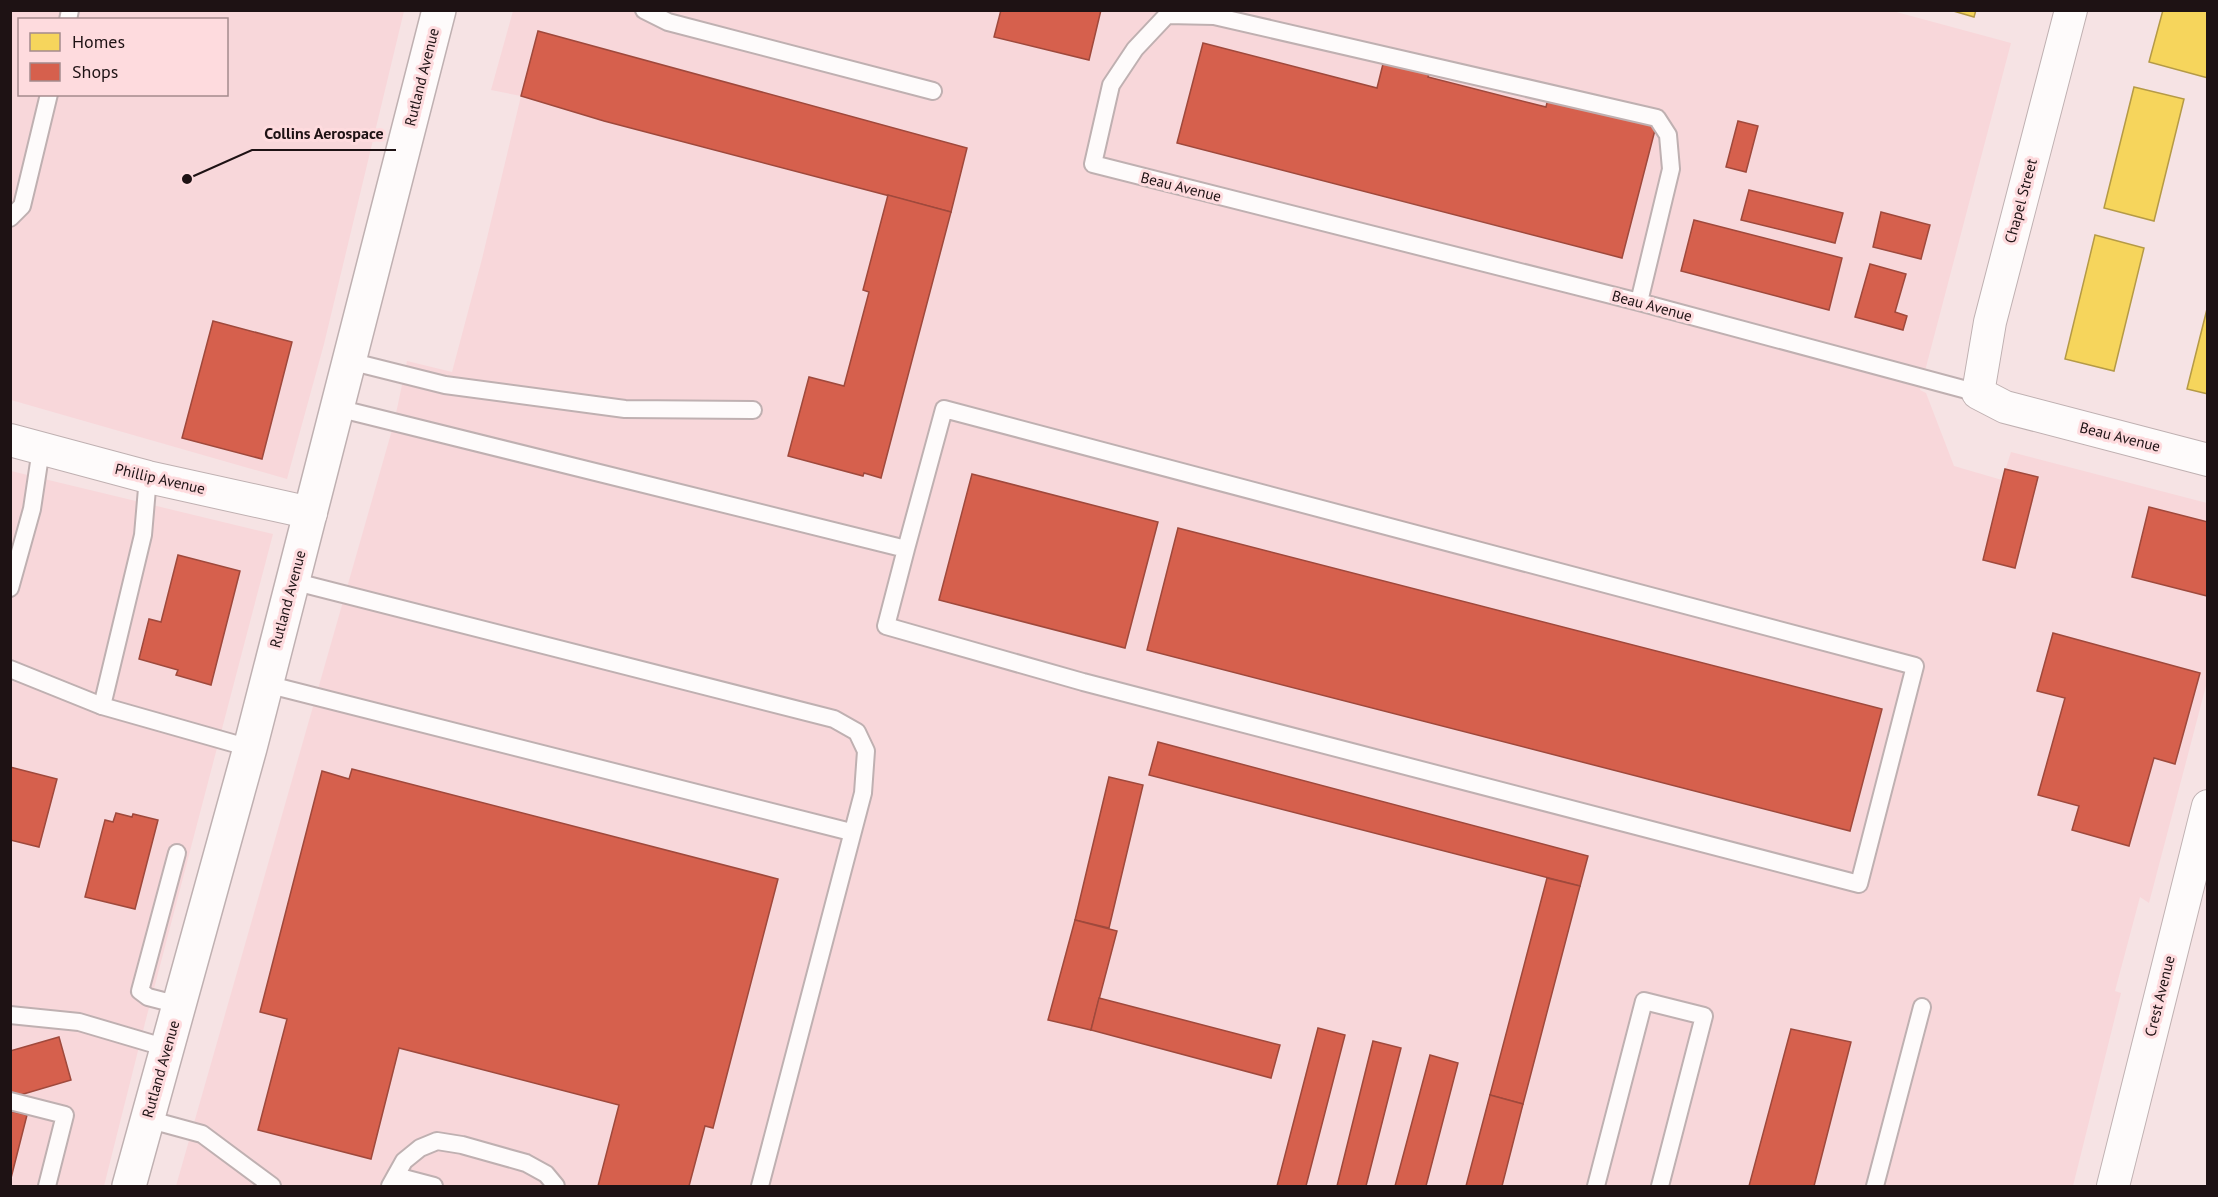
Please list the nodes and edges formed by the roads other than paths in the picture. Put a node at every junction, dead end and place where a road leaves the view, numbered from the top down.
1 (439, 10) edge
2 (644, 10) edge
3 (2071, 10) edge
4 (933, 92) dead end
5 (49, 96) edge
6 (10, 218) edge
7 (1639, 302) junction
8 (349, 361) junction
9 (1978, 393) junction
10 (337, 408) junction
11 (753, 410) dead end
12 (10, 440) edge
13 (41, 448) junction
14 (2208, 460) edge
15 (148, 477) junction
16 (311, 513) junction
17 (906, 549) junction
18 (292, 581) junction
19 (10, 588) edge
20 (10, 669) edge
21 (266, 684) junction
22 (102, 706) junction
23 (250, 748) junction
24 (2208, 806) edge
25 (851, 832) junction
26 (177, 853) dead end
27 (179, 1005) junction
28 (1922, 1007) dead end
29 (10, 1015) edge
30 (167, 1048) junction
31 (10, 1101) edge
32 (147, 1119) junction
33 (393, 1181) edge
34 (47, 1186) edge
35 (129, 1186) edge
36 (272, 1186) edge
37 (434, 1186) edge
38 (556, 1186) edge
39 (760, 1186) edge
40 (1596, 1186) edge
41 (1660, 1186) edge
42 (1875, 1186) edge
43 (2113, 1186) edge

1 - 8 street, Rutland Avenue
2 - 4 lane
3 - 9 street, Chapel Street
5 - 6 lane
7 - 7 lane, Beau Avenue
7 - 9 lane, Beau Avenue
8 - 10 street, Rutland Avenue
8 - 11 lane
9 - 14 street, Beau Avenue
10 - 16 street, Rutland Avenue
10 - 17 lane
12 - 13 street, Phillip Avenue
13 - 15 street, Phillip Avenue
13 - 19 lane
15 - 16 street, Phillip Avenue
15 - 22 lane
16 - 18 street, Rutland Avenue
17 - 17 lane
18 - 21 street, Rutland Avenue
18 - 25 lane
20 - 22 lane
21 - 23 street, Rutland Avenue
21 - 25 lane
22 - 23 lane
23 - 27 street, Rutland Avenue
24 - 43 street, Crest Avenue
25 - 39 lane
26 - 27 lane
27 - 30 street, Rutland Avenue
28 - 42 lane
29 - 30 lane
30 - 32 street, Rutland Avenue
31 - 34 lane
32 - 35 street, Rutland Avenue
32 - 36 lane
33 - 37 lane
33 - 38 lane
40 - 41 lane

